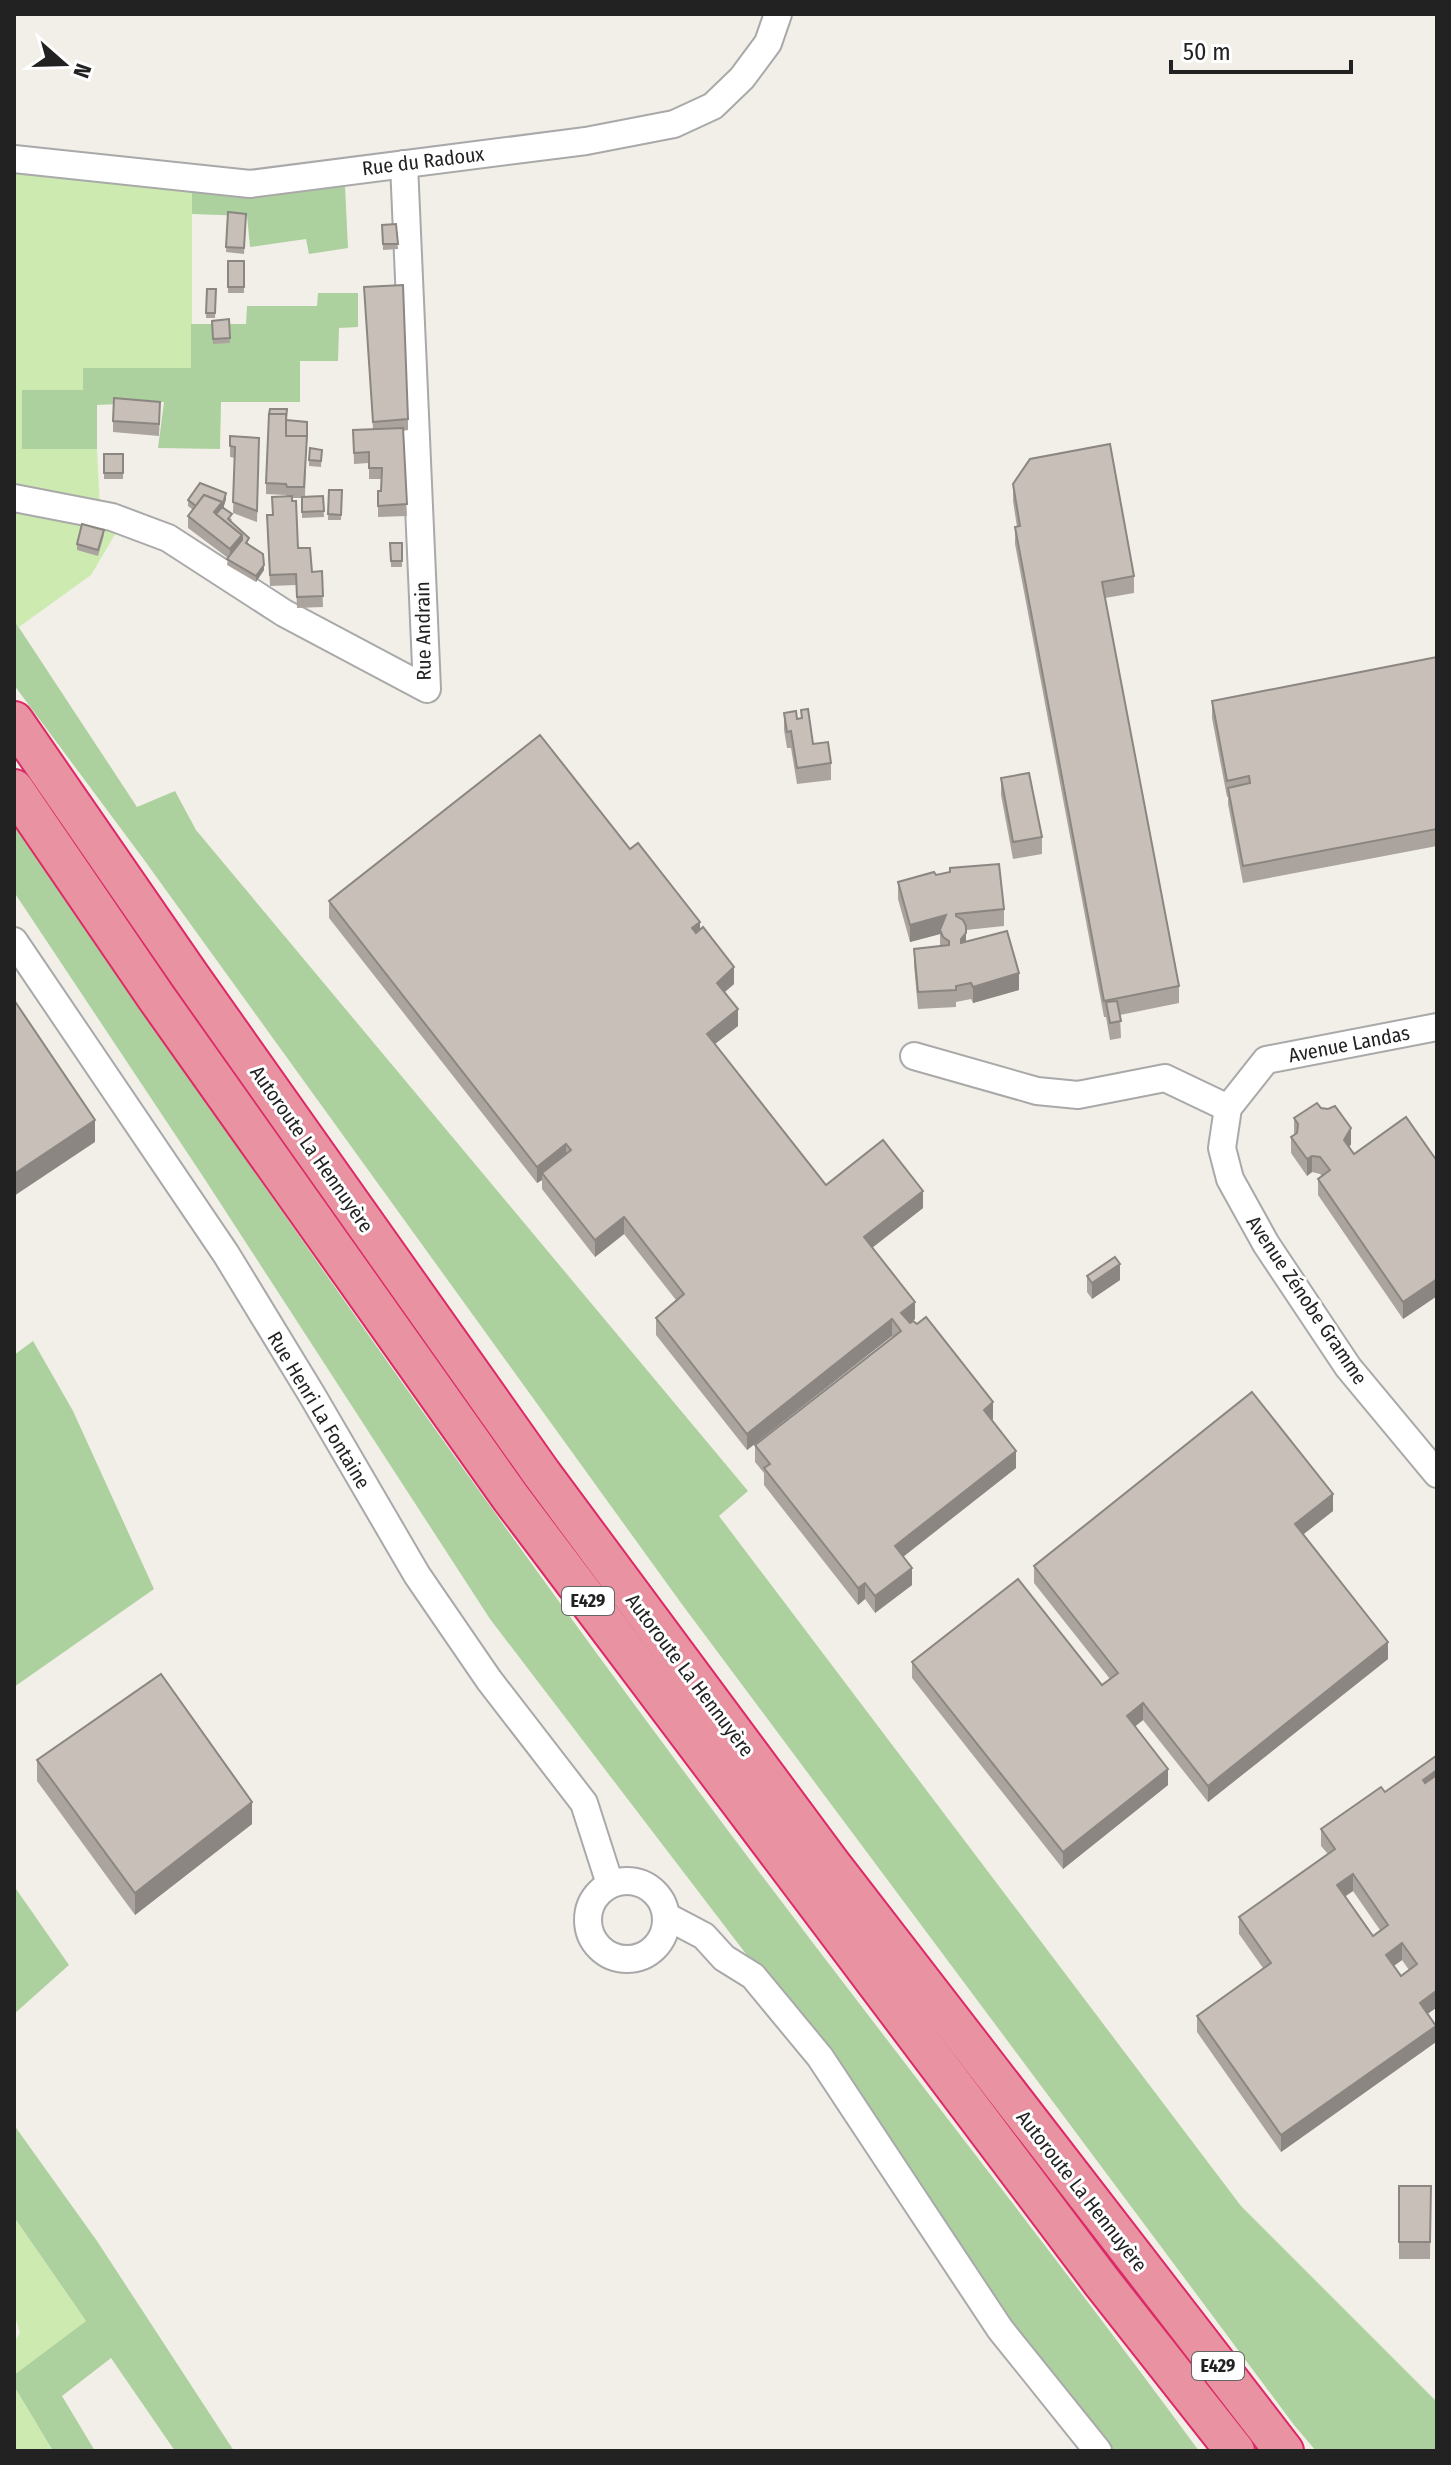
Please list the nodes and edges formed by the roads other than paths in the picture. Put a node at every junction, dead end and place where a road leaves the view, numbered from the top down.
1 (778, 14) edge
2 (14, 159) edge
3 (404, 164) junction
4 (14, 498) edge
5 (14, 721) edge
6 (14, 789) edge
7 (14, 941) edge
8 (1437, 1027) edge
9 (914, 1056) dead end
10 (1228, 1108) junction
11 (1437, 1474) edge
12 (610, 1884) junction
13 (666, 1916) junction
14 (1098, 2451) edge
15 (1235, 2451) edge
16 (1284, 2451) edge

1 - 3 street, Rue du Radoux
2 - 3 street, Rue du Radoux
3 - 4 street, Rue Andrain
5 - 16 highway, Autoroute La Hennuyère / E429
6 - 15 highway, Autoroute La Hennuyère / E429
7 - 12 street, Rue Henri La Fontaine
8 - 10 street, Avenue Landas
9 - 10 street
10 - 11 street, Avenue Zénobe Gramme
12 - 13 street
12 - 13 street
13 - 14 street

